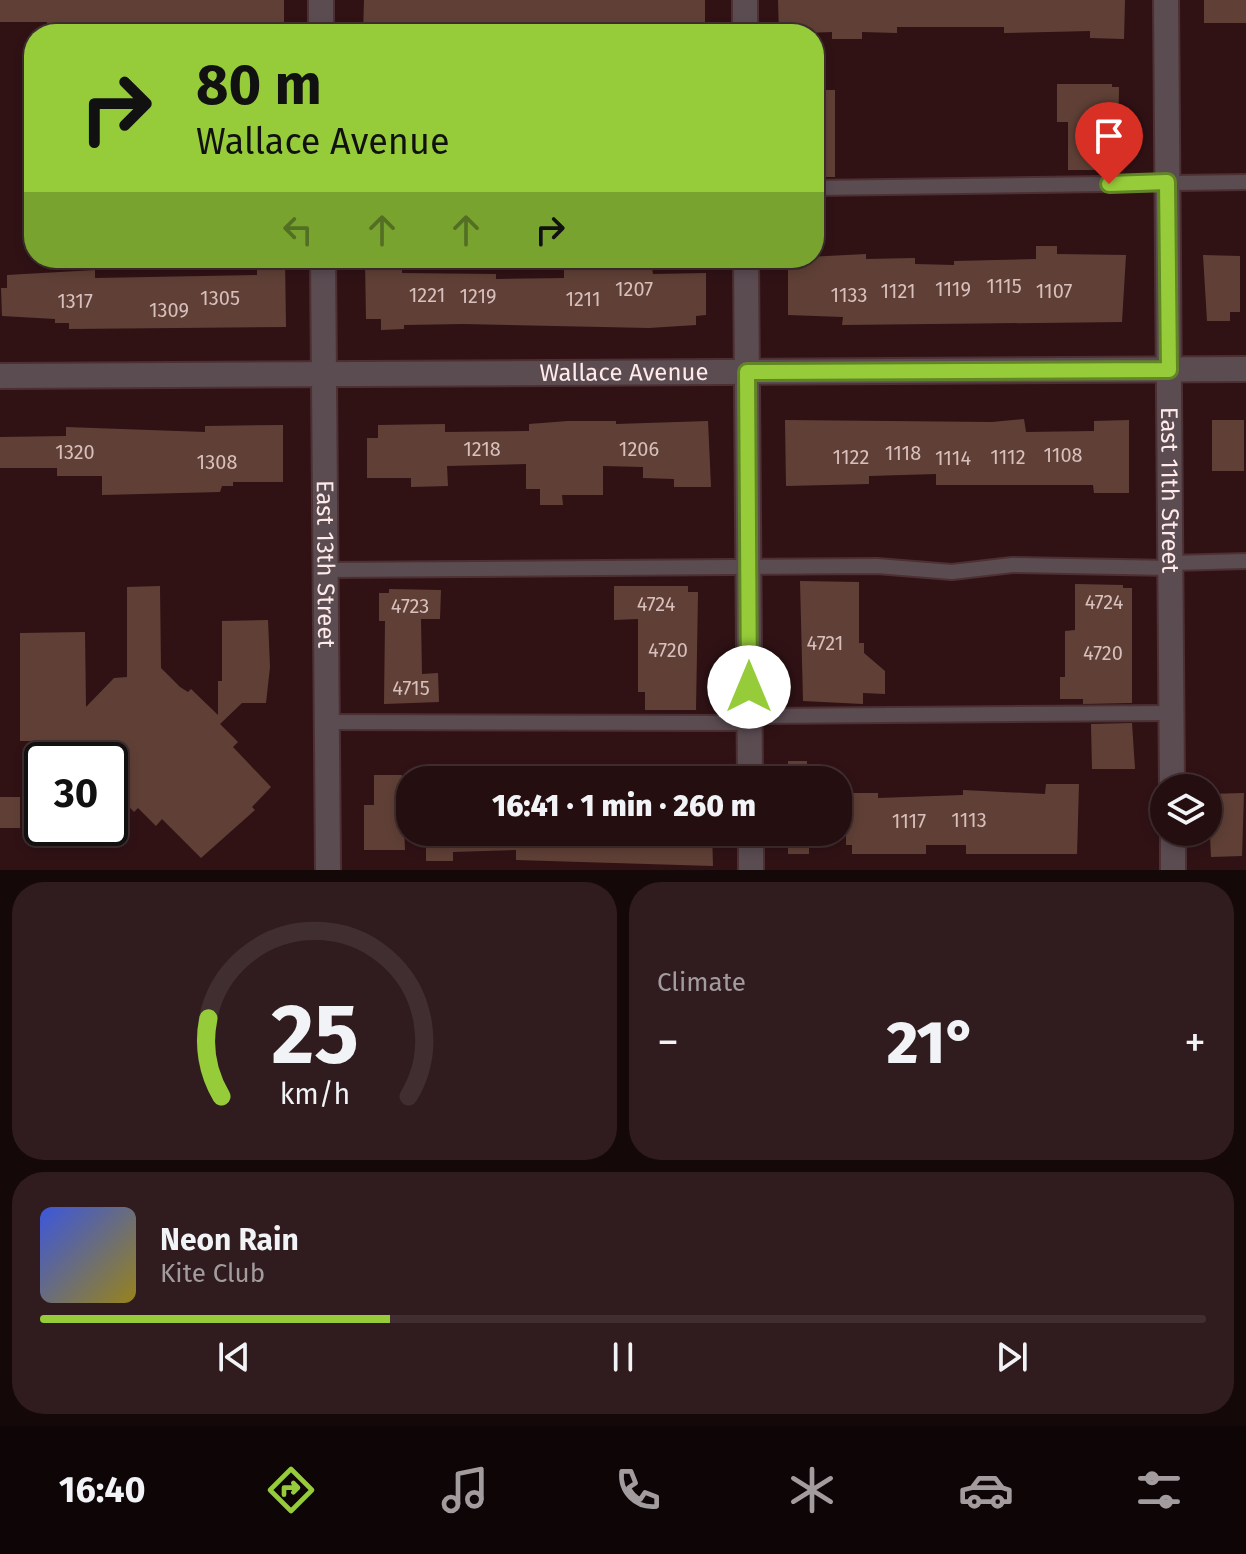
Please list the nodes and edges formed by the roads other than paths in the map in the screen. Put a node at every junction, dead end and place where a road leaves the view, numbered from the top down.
1 (321, 0) edge
2 (745, 0) edge
3 (1166, 0) edge
4 (321, 24) edge
5 (745, 24) edge
6 (1167, 182) junction
7 (1246, 182) edge
8 (824, 188) edge
9 (323, 268) edge
10 (746, 268) edge
11 (1246, 369) edge
12 (1169, 370) junction
13 (747, 372) junction
14 (324, 374) junction
15 (0, 376) edge
16 (1246, 561) edge
17 (1171, 566) junction
18 (748, 569) junction
19 (326, 570) junction
20 (1172, 713) junction
21 (750, 720) junction
22 (327, 722) junction
23 (750, 766) edge
24 (1172, 774) edge
25 (751, 846) edge
26 (1173, 846) edge
27 (328, 870) edge
28 (751, 870) edge
29 (1173, 870) edge

1 - 4 street
2 - 5 street
3 - 6 street, East 11th Street
6 - 7 lane
6 - 8 lane
6 - 12 street, East 11th Street
9 - 14 street, East 13th Street
10 - 13 street
11 - 12 street, Wallace Avenue
12 - 13 street, Wallace Avenue
12 - 17 street, East 11th Street
13 - 14 street, Wallace Avenue
13 - 18 street
14 - 15 street, Wallace Avenue
14 - 19 street, East 13th Street
16 - 17 lane
17 - 18 lane
17 - 20 street, East 11th Street
18 - 19 lane
18 - 21 street
19 - 22 street, East 13th Street
20 - 21 lane
20 - 24 street, East 11th Street
21 - 22 lane
21 - 23 street
22 - 27 street, East 13th Street
25 - 28 street
26 - 29 street

